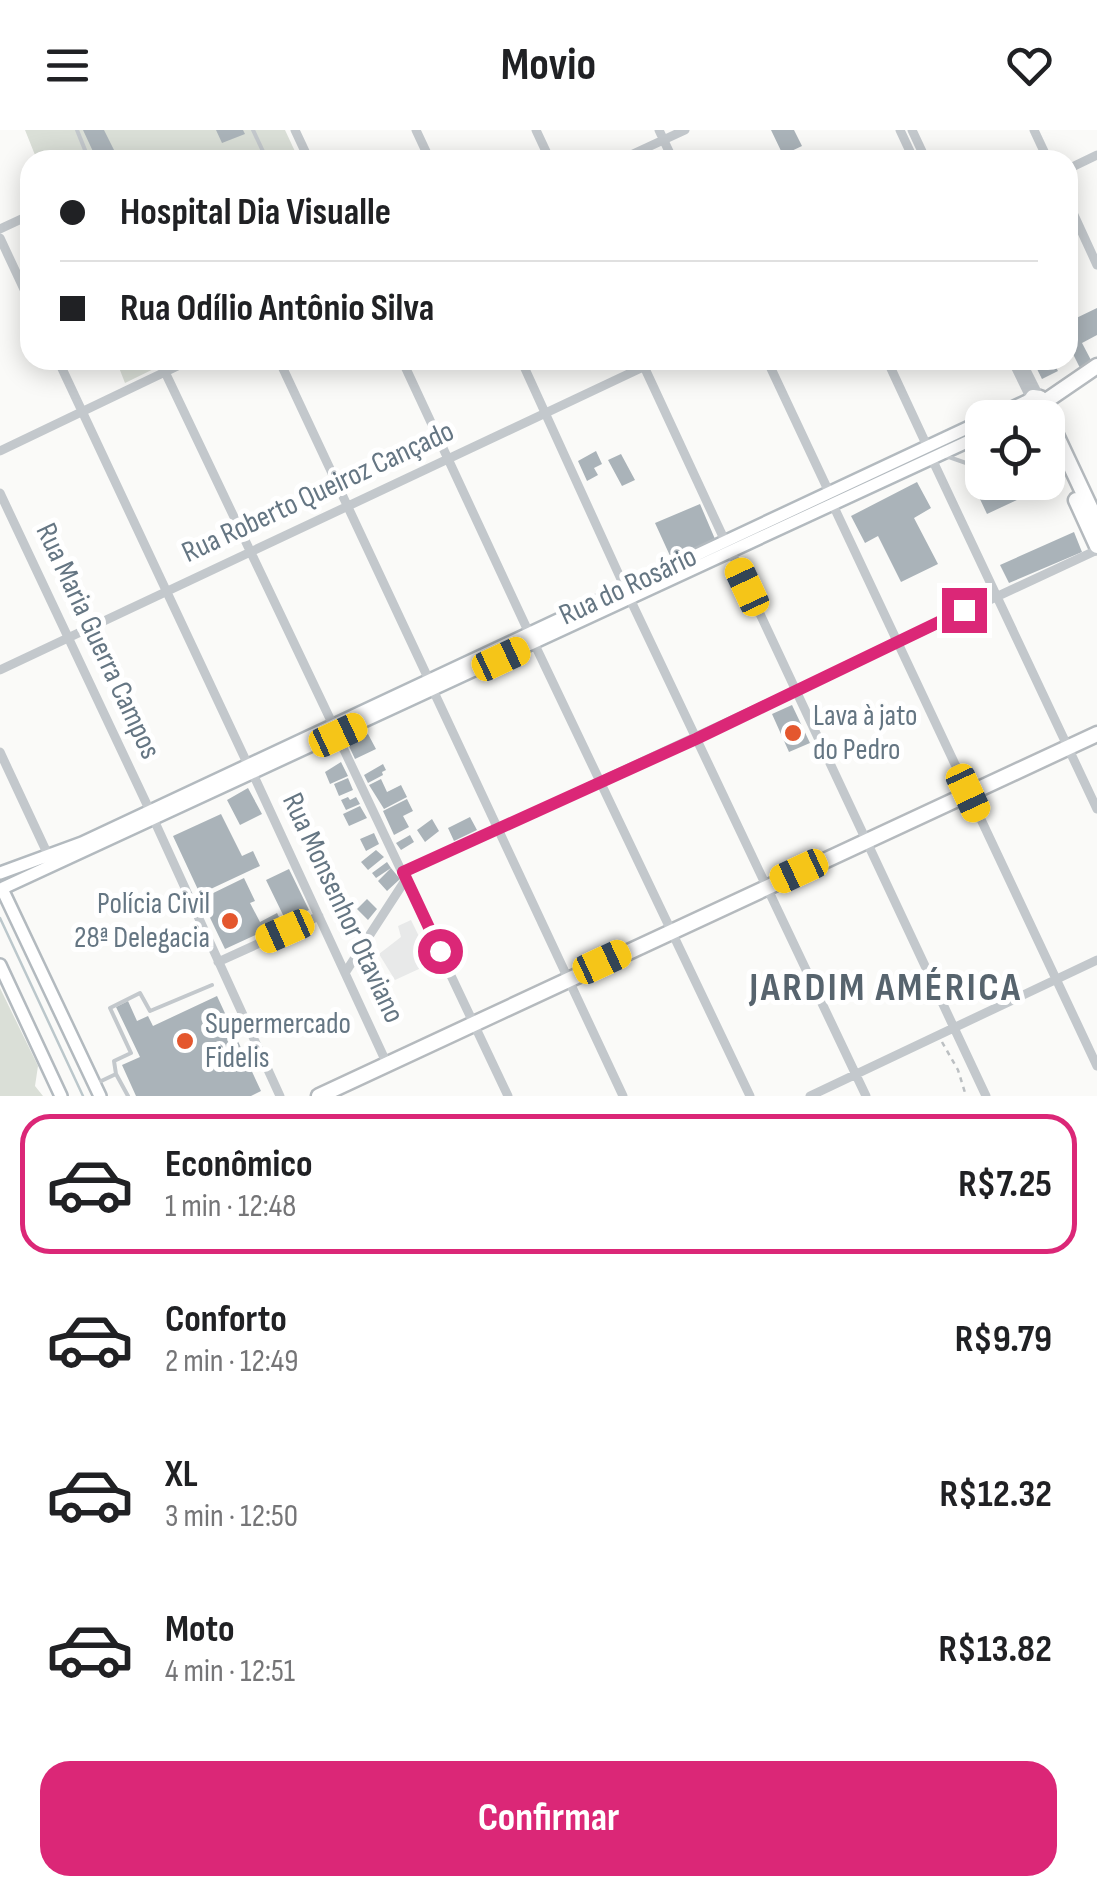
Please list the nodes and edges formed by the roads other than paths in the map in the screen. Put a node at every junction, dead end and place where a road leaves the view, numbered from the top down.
1 (685, 130) edge
2 (661, 135) edge
3 (636, 150) edge
4 (1078, 224) edge
5 (0, 238) edge
6 (1097, 265) edge
7 (20, 281) edge
8 (1097, 366) edge
9 (63, 370) edge
10 (162, 370) edge
11 (172, 370) edge
12 (284, 370) edge
13 (407, 370) edge
14 (526, 370) edge
15 (629, 370) edge
16 (646, 370) edge
17 (772, 370) edge
18 (893, 370) edge
19 (1017, 370) edge
20 (1024, 370) edge
21 (1032, 400) edge
22 (1033, 400) edge
23 (1044, 400) edge
24 (81, 410) junction
25 (546, 413) junction
26 (965, 433) edge
27 (965, 441) edge
28 (0, 450) edge
29 (934, 453) junction
30 (448, 459) junction
31 (1065, 462) edge
32 (965, 464) edge
33 (1065, 474) edge
34 (0, 493) edge
35 (831, 498) junction
36 (347, 506) junction
37 (1097, 522) edge
38 (728, 547) junction
39 (1097, 548) edge
40 (251, 552) junction
41 (166, 592) junction
42 (627, 593) junction
43 (997, 595) junction
44 (68, 638) junction
45 (532, 638) junction
46 (898, 642) junction
47 (0, 670) edge
48 (431, 685) junction
49 (796, 691) junction
50 (335, 730) junction
51 (1097, 734) edge
52 (696, 739) junction
53 (1068, 747) junction
54 (0, 752) edge
55 (251, 769) junction
56 (600, 780) junction
57 (968, 793) junction
58 (1097, 810) edge
59 (152, 815) junction
60 (499, 830) junction
61 (866, 840) junction
62 (49, 857) junction
63 (0, 874) edge
64 (405, 876) junction
65 (766, 887) junction
66 (2, 892) edge
67 (318, 916) junction
68 (672, 930) junction
69 (1097, 960) edge
70 (218, 962) junction
71 (0, 965) edge
72 (345, 973) junction
73 (568, 978) junction
74 (1056, 979) junction
75 (212, 984) dead end
76 (474, 1022) junction
77 (956, 1028) junction
78 (387, 1064) junction
79 (1097, 1066) edge
80 (116, 1074) junction
81 (856, 1075) junction
82 (97, 1090) edge
83 (60, 1096) edge
84 (128, 1096) edge
85 (280, 1096) edge
86 (319, 1096) edge
87 (508, 1096) edge
88 (623, 1096) edge
89 (750, 1096) edge
90 (810, 1096) edge
91 (866, 1096) edge
92 (986, 1096) edge

1 - 2 street
2 - 3 street
4 - 6 street
5 - 7 street
8 - 23 main road
9 - 24 street, Rua Monsenhor Otaviano
10 - 24 street
11 - 40 street
12 - 36 street
13 - 30 street
14 - 25 street
15 - 25 street, Rua Roberto Queiroz Cançado
16 - 38 street
17 - 35 street
18 - 29 street
19 - 21 street
20 - 22 street
24 - 28 street
24 - 41 street, Rua Monsenhor Otaviano
25 - 30 street, Rua Roberto Queiroz Cançado
25 - 42 street
26 - 29 main road, Rua do Rosário
27 - 29 main road, Rua do Rosário
29 - 32 lane
29 - 35 main road, Rua do Rosário
29 - 43 street
30 - 36 street, Rua Roberto Queiroz Cançado
30 - 45 street
31 - 37 main road
33 - 39 main road
34 - 44 street, Rua Maria Guerra Campos
35 - 38 main road, Rua do Rosário
35 - 46 street
36 - 40 street, Rua Roberto Queiroz Cançado
36 - 48 street
38 - 42 main road, Rua do Rosário
38 - 49 street
39 - 43 street
40 - 41 street, Rua Roberto Queiroz Cançado
40 - 50 street
41 - 44 street, Rua Roberto Queiroz Cançado
41 - 55 street, Rua Monsenhor Otaviano
42 - 45 main road, Rua do Rosário
42 - 52 street
43 - 46 street
43 - 53 street
44 - 47 street, Rua Roberto Queiroz Cançado
44 - 59 street, Rua Maria Guerra Campos
45 - 48 main road, Rua do Rosário
45 - 56 street
46 - 49 street
46 - 57 street
48 - 50 main road, Rua do Rosário
48 - 60 street
49 - 52 street
49 - 61 street
50 - 55 main road, Rua do Rosário
50 - 64 street
51 - 53 main road
52 - 56 street
52 - 65 street
53 - 57 main road
53 - 58 street
54 - 62 street
55 - 59 main road, Rua do Rosário
55 - 67 street, Rua Monsenhor Otaviano
56 - 60 street
56 - 68 street
57 - 61 main road
57 - 74 street
59 - 62 main road, Rua do Rosário
59 - 66 main road, Rua do Rosário
59 - 70 street, Rua Maria Guerra Campos
60 - 64 street
60 - 73 street
61 - 65 main road
61 - 77 street
62 - 63 main road, Rua do Rosário
63 - 66 main road
64 - 72 street
64 - 76 street
65 - 68 main road
65 - 81 street
66 - 82 main road
67 - 70 street
67 - 72 street, Rua Monsenhor Otaviano
68 - 73 main road
68 - 89 street
69 - 74 street
70 - 85 street, Rua Maria Guerra Campos
71 - 83 main road
72 - 78 street, Rua Monsenhor Otaviano
73 - 76 main road
73 - 88 street
74 - 77 street
74 - 79 street
75 - 80 lane
76 - 78 main road
76 - 87 street
77 - 81 street
77 - 92 street
78 - 86 main road
80 - 82 lane
80 - 84 lane
81 - 90 street
81 - 91 street

